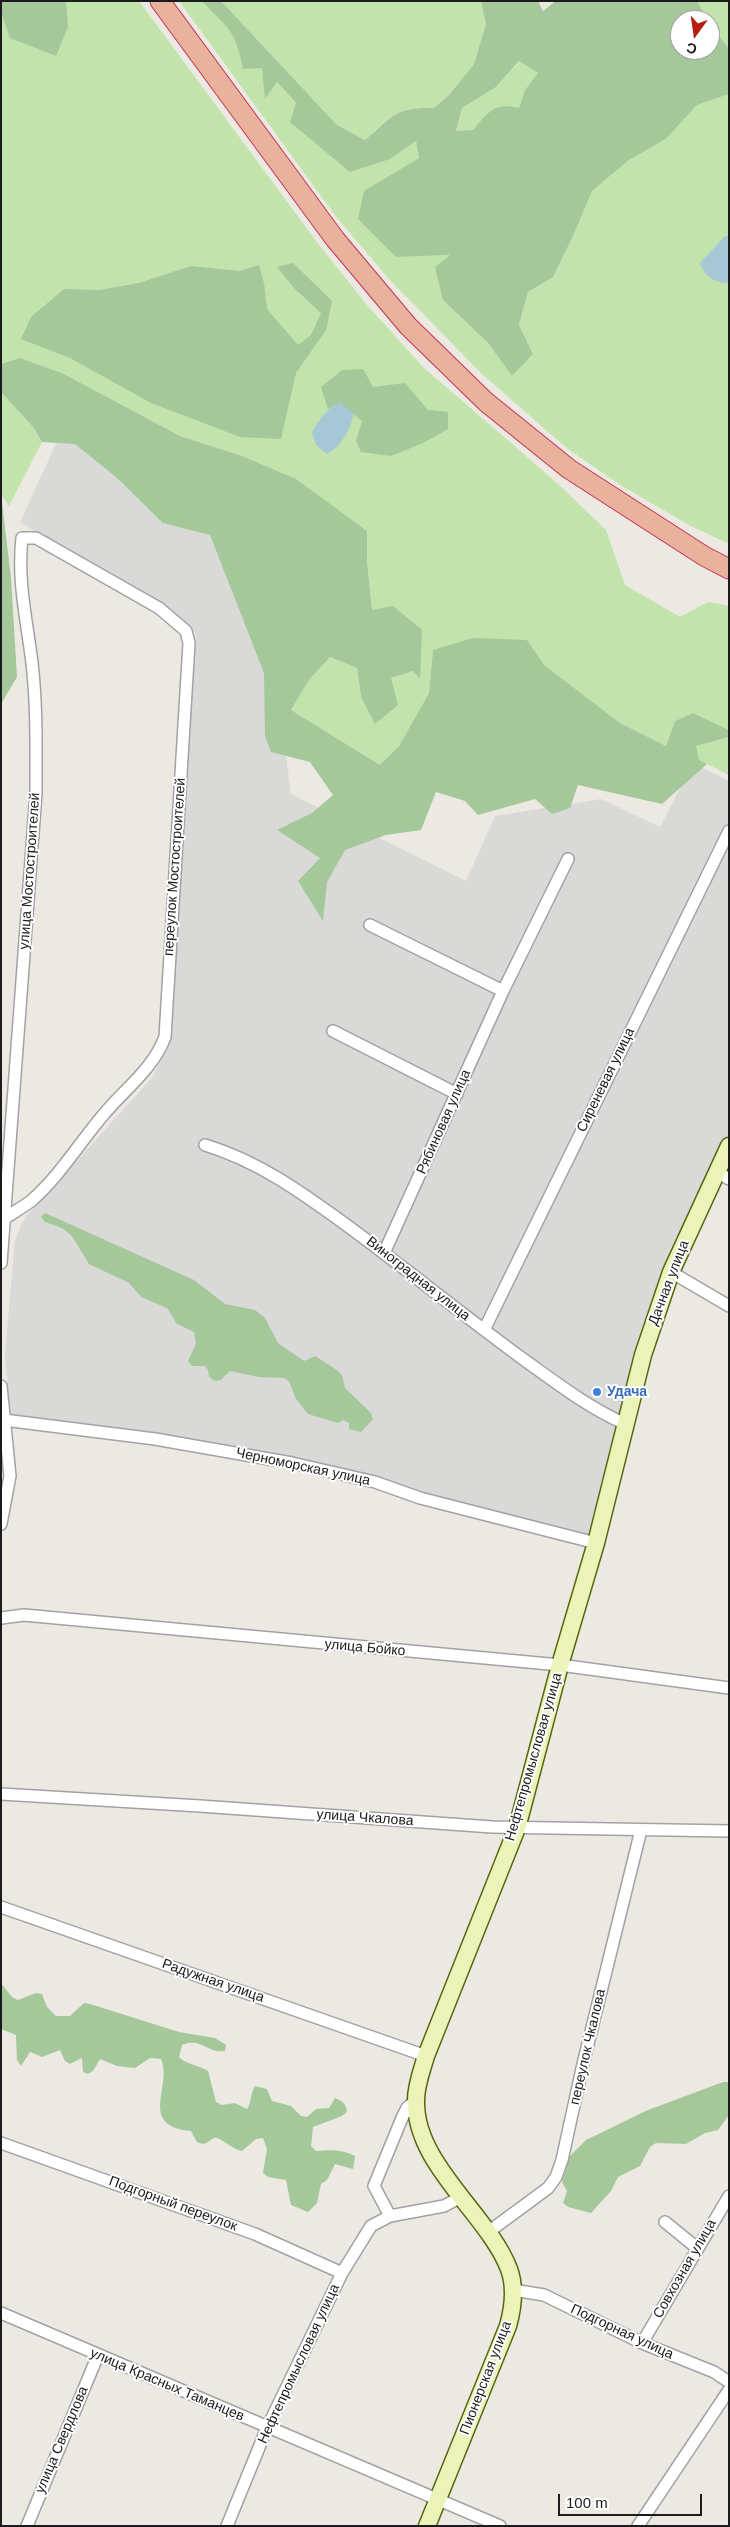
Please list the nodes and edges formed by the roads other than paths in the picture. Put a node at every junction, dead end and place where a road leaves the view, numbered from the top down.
1 (160, 1) edge
2 (36, 538) joint
3 (729, 569) edge
4 (729, 831) edge
5 (568, 859) dead end
6 (370, 925) dead end
7 (503, 992) junction
8 (332, 1031) dead end
9 (457, 1094) junction
10 (205, 1145) dead end
11 (729, 1146) edge
12 (722, 1175) edge
13 (5, 1218) junction
14 (384, 1253) junction
15 (1, 1263) edge
16 (671, 1272) junction
17 (729, 1306) edge
18 (484, 1330) junction
19 (1, 1386) edge
20 (4, 1420) junction
21 (625, 1424) junction
22 (1, 1524) edge
23 (596, 1543) junction
24 (1, 1618) edge
25 (560, 1665) junction
26 (729, 1688) edge
27 (1, 1794) edge
28 (517, 1828) junction
29 (641, 1830) junction
30 (729, 1831) edge
31 (1, 1907) edge
32 (426, 2056) junction
33 (416, 2101) junction
34 (1, 2143) edge
35 (729, 2196) edge
36 (461, 2197) junction
37 (390, 2216) junction
38 (665, 2222) dead end
39 (487, 2233) junction
40 (697, 2248) junction
41 (342, 2272) junction
42 (513, 2290) junction
43 (1, 2313) edge
44 (642, 2343) junction
45 (98, 2355) junction
46 (729, 2382) edge
47 (729, 2390) edge
48 (267, 2428) junction
49 (438, 2500) junction
50 (27, 2526) edge
51 (227, 2526) edge
52 (427, 2526) edge
53 (500, 2526) edge
54 (638, 2526) edge

1 - 3 highway
2 - 13 street, улица Мостостроителей
2 - 13 street, переулок Мостостроителей
4 - 18 street, Сиреневая улица
5 - 7 street, Рябиновая улица
6 - 7 street
7 - 9 street, Рябиновая улица
8 - 9 street
9 - 14 street, Рябиновая улица
10 - 14 street, Виноградная улица
11 - 12 main road, Дачная улица
12 - 16 main road, Дачная улица
13 - 15 street
14 - 18 street, Виноградная улица
16 - 17 street
16 - 21 main road, Дачная улица
18 - 21 street, Виноградная улица
19 - 20 street
20 - 22 street
20 - 23 street, Черноморская улица
21 - 23 main road, Нефтепромысловая улица
23 - 25 main road, Нефтепромысловая улица
24 - 25 street, улица Бойко
25 - 26 street, улица Бойко
25 - 28 main road, Нефтепромысловая улица
27 - 28 street, улица Чкалова
28 - 29 street, улица Чкалова
28 - 32 main road, Нефтепромысловая улица
29 - 30 street, улица Чкалова
29 - 39 street, переулок Чкалова
31 - 32 street, Радужная улица
32 - 33 main road, Нефтепромысловая улица
33 - 36 main road, Пионерская улица
33 - 37 street, Нефтепромысловая улица
34 - 41 street, Подгорный переулок
35 - 40 street, Совхозная улица
36 - 37 street, Нефтепромысловая улица
36 - 39 main road, Пионерская улица
37 - 41 street, Нефтепромысловая улица
38 - 40 street
39 - 42 main road, Пионерская улица
40 - 44 street, Совхозная улица
41 - 48 street, Нефтепромысловая улица
42 - 44 street, Подгорная улица
42 - 49 main road, Пионерская улица
43 - 45 street, улица Красных Таманцев
44 - 46 street, Подгорная улица
45 - 48 street, улица Красных Таманцев
45 - 50 street, улица Свердлова
47 - 54 street
48 - 49 street, улица Красных Таманцев
48 - 51 street, Нефтепромысловая улица
49 - 52 main road, Пионерская улица
49 - 53 street, улица Красных Таманцев

